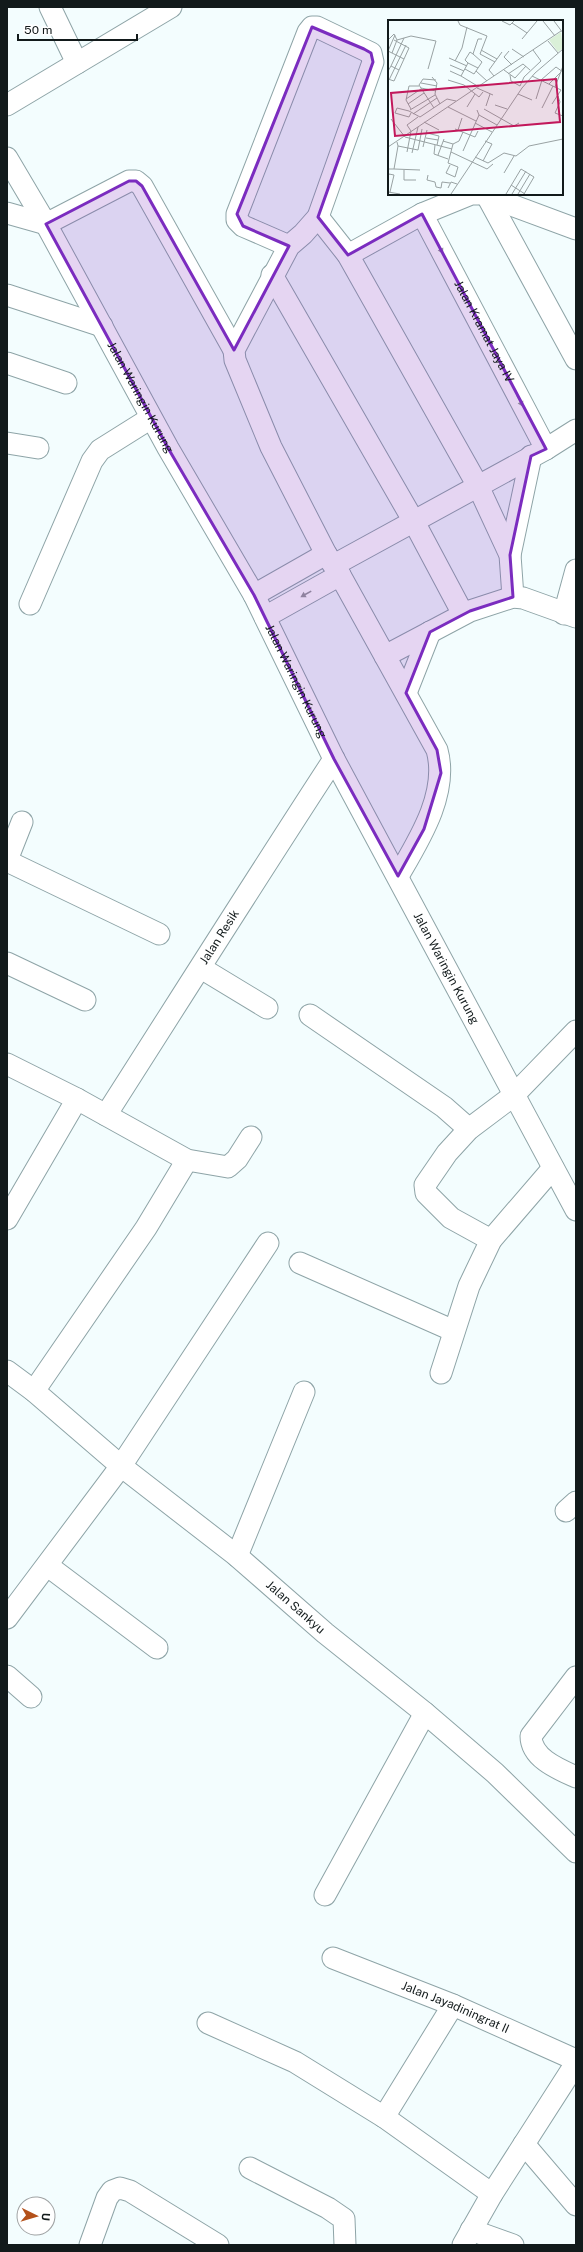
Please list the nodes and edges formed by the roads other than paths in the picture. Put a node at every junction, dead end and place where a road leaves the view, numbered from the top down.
1 (50, 7) edge
2 (166, 8) edge
3 (77, 63) junction
4 (7, 105) edge
5 (7, 158) edge
6 (468, 195) edge
7 (482, 195) edge
8 (7, 213) edge
9 (422, 214) junction
10 (318, 217) junction
11 (46, 224) junction
12 (575, 230) edge
13 (289, 246) junction
14 (348, 255) junction
15 (272, 274) junction
16 (7, 295) edge
17 (102, 326) junction
18 (234, 350) junction
19 (576, 359) edge
20 (7, 363) edge
21 (66, 383) dead end
22 (151, 418) junction
23 (576, 430) edge
24 (7, 443) edge
25 (38, 448) dead end
26 (539, 452) junction
27 (478, 486) junction
28 (413, 520) junction
29 (510, 555) junction
30 (333, 565) junction
31 (576, 570) edge
32 (254, 596) junction
33 (513, 597) junction
34 (30, 604) dead end
35 (463, 614) junction
36 (570, 615) edge
37 (265, 617) junction
38 (430, 632) junction
39 (385, 656) junction
40 (406, 693) junction
41 (334, 759) junction
42 (22, 822) dead end
43 (7, 861) edge
44 (398, 876) junction
45 (159, 934) dead end
46 (7, 963) edge
47 (201, 968) junction
48 (85, 1000) dead end
49 (266, 1008) dead end
50 (310, 1014) dead end
51 (576, 1031) edge
52 (7, 1064) edge
53 (513, 1096) junction
54 (77, 1099) junction
55 (106, 1115) junction
56 (469, 1129) junction
57 (251, 1136) dead end
58 (187, 1160) junction
59 (553, 1168) junction
60 (573, 1197) edge
61 (7, 1219) edge
62 (491, 1240) junction
63 (268, 1244) dead end
64 (300, 1264) dead end
65 (454, 1331) junction
66 (7, 1371) edge
67 (441, 1373) dead end
68 (34, 1391) junction
69 (304, 1392) dead end
70 (121, 1466) junction
71 (237, 1556) junction
72 (48, 1566) junction
73 (7, 1618) edge
74 (157, 1648) dead end
75 (7, 1676) edge
76 (576, 1677) edge
77 (31, 1697) dead end
78 (425, 1713) junction
79 (576, 1776) edge
80 (576, 1852) edge
81 (325, 1895) dead end
82 (333, 1958) dead end
83 (453, 2005) junction
84 (208, 2023) dead end
85 (576, 2060) edge
86 (576, 2063) edge
87 (384, 2117) junction
88 (524, 2144) junction
89 (250, 2168) dead end
90 (492, 2194) junction
91 (576, 2205) edge
92 (467, 2237) edge
93 (90, 2245) edge
94 (218, 2245) edge
95 (345, 2245) edge
96 (513, 2245) edge

1 - 3 street
2 - 3 street
3 - 4 street
5 - 11 street, Jalan Waringin Kurung
6 - 9 street
7 - 12 street
7 - 19 street
8 - 11 street
9 - 14 street
9 -> 26 street, Jalan Kramat Jaya IV
10 - 13 street
10 - 13 street
10 - 14 street
11 - 17 street, Jalan Waringin Kurung
11 - 18 street
13 - 15 street
14 - 27 street
15 - 18 street
15 - 28 street
16 - 17 street
17 - 22 street, Jalan Waringin Kurung
18 - 30 street
20 - 21 street
22 - 32 street, Jalan Waringin Kurung
22 - 34 street
23 - 26 street
24 - 25 street
26 - 27 street
26 - 29 street
27 - 28 street
27 - 29 street
28 - 30 street
28 - 35 street
29 - 33 street
30 - 32 street
30 -> 37 street
30 - 39 street
31 - 36 street
32 - 37 street, Jalan Waringin Kurung
33 - 35 street
33 - 36 street
35 - 38 street
37 - 41 street, Jalan Waringin Kurung
38 - 39 street
38 - 40 street
39 - 40 street
40 - 44 street
41 - 44 street, Jalan Waringin Kurung
41 - 47 street, Jalan Resik
42 - 43 street
43 - 45 street
44 - 53 street, Jalan Waringin Kurung
46 - 48 street
47 - 49 street
47 - 55 street, Jalan Resik
50 - 56 street
51 - 53 street
52 - 54 street
53 - 56 street
53 - 59 street, Jalan Waringin Kurung
54 - 55 street
54 - 61 street
55 - 58 street
56 - 62 street
57 - 58 street
58 - 68 street
59 - 60 street, Jalan Waringin Kurung
59 - 62 street
62 - 65 street
63 - 70 street
64 - 65 street
65 - 67 street
66 - 68 street, Jalan Sankyu
68 - 70 street, Jalan Sankyu
69 - 71 street
70 - 71 street, Jalan Sankyu
70 - 72 street
71 - 78 street, Jalan Sankyu
72 - 73 street
72 - 74 street
75 - 77 street
76 - 79 street
78 - 80 street, Jalan Sankyu
78 - 81 street
82 - 83 street, Jalan Jayadiningrat II
83 - 85 street, Jalan Jayadiningrat II
83 - 87 street
84 - 87 street
86 - 88 street
87 - 90 street
88 - 90 street
88 - 91 street
89 - 95 street
90 - 92 street
92 - 96 street
93 - 94 street

